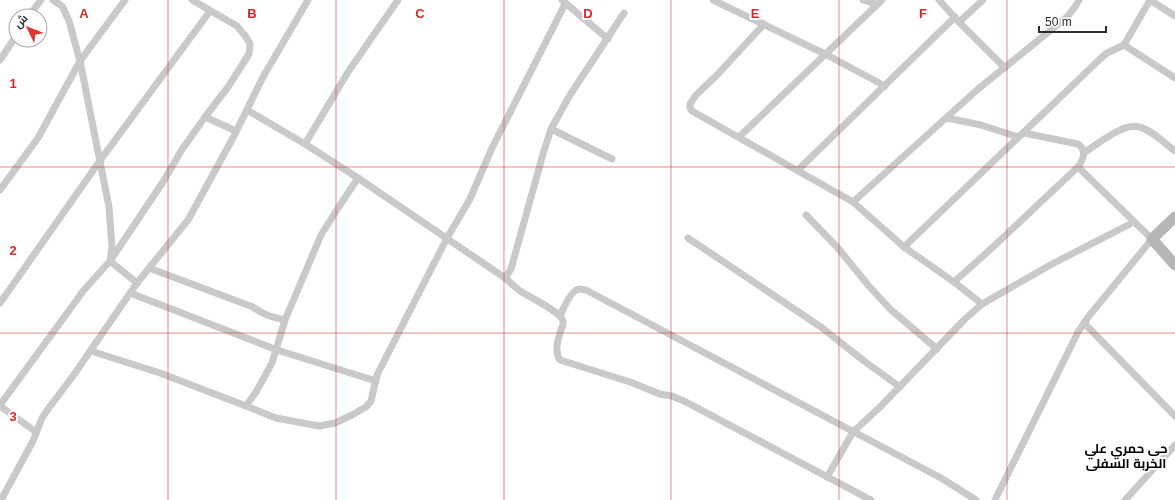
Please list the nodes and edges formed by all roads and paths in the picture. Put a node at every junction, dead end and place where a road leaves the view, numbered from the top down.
1 (53, 0) edge
2 (125, 0) edge
3 (192, 0) edge
4 (308, 0) edge
5 (398, 0) edge
6 (713, 0) edge
7 (863, 0) edge
8 (939, 0) edge
9 (983, 0) edge
10 (1079, 0) edge
11 (1150, 0) edge
12 (563, 2) edge
13 (879, 2) edge
14 (210, 11) junction
15 (624, 13) dead end
16 (1175, 16) edge
17 (957, 20) junction
18 (764, 24) junction
19 (608, 39) junction
20 (1124, 45) junction
21 (8, 48) edge
22 (825, 54) junction
23 (0, 60) edge
24 (80, 61) junction
25 (1005, 68) junction
26 (1175, 78) edge
27 (885, 86) junction
28 (246, 110) junction
29 (205, 117) junction
30 (946, 118) junction
31 (551, 129) junction
32 (236, 131) junction
33 (1024, 133) junction
34 (739, 137) junction
35 (1018, 138) junction
36 (305, 144) junction
37 (1175, 151) edge
38 (1084, 153) junction
39 (612, 159) dead end
40 (99, 162) junction
41 (1078, 167) junction
42 (798, 170) junction
43 (358, 178) junction
44 (0, 190) edge
45 (853, 202) junction
46 (806, 215) dead end
47 (1175, 217) edge
48 (1134, 222) junction
49 (447, 238) junction
50 (688, 238) dead end
51 (1152, 239) junction
52 (904, 248) junction
53 (110, 260) junction
54 (1175, 265) edge
55 (150, 268) junction
56 (505, 278) junction
57 (954, 282) junction
58 (137, 283) junction
59 (130, 293) junction
60 (0, 303) edge
61 (982, 304) junction
62 (560, 316) junction
63 (285, 320) junction
64 (1084, 323) junction
65 (937, 349) junction
66 (277, 350) junction
67 (91, 351) junction
68 (376, 381) junction
69 (900, 387) junction
70 (0, 405) edge
71 (246, 406) junction
72 (1175, 416) edge
73 (36, 432) junction
74 (853, 432) junction
75 (1175, 445) edge
76 (827, 477) junction
77 (1, 500) edge
78 (871, 500) edge
79 (976, 500) edge
80 (995, 500) edge
81 (1125, 500) edge

1 - 24 street
2 - 24 street
3 - 14 street
4 - 28 street
5 - 36 street
6 - 18 street
7 - 13 street
8 - 17 street
9 - 17 street
10 - 25 street
11 - 16 street
11 - 20 street
12 - 19 street
12 - 49 street
13 - 22 street
14 - 29 street
14 - 40 street
15 - 19 street
17 - 25 street
17 - 27 street
18 - 22 street
18 - 34 street
19 - 31 street
20 - 26 street
20 - 33 street
21 - 23 street
22 - 27 street
22 - 34 street
24 - 40 street
24 - 44 street
25 - 30 street
27 - 42 street
28 - 32 street
28 - 36 street
29 - 32 street
29 - 53 street
30 - 35 street
30 - 45 street
31 - 39 street
31 - 56 street
32 - 55 street
33 - 35 street
33 - 38 street
34 - 42 street
35 - 52 street
36 - 43 street
37 - 38 street
38 - 41 street
40 - 53 street
40 - 60 street
41 - 48 street
41 - 57 street
42 - 45 street
43 - 49 street
43 - 63 street
45 - 52 street
46 - 65 street
47 - 51 main road
48 - 51 street
48 - 61 street
49 - 56 street
49 - 68 street
50 - 69 street
51 - 54 main road
51 - 64 street
52 - 57 street
53 - 58 street
53 - 70 street
55 - 58 street
55 - 63 street
56 - 62 street
57 - 61 street
58 - 59 street
59 - 66 street
59 - 67 street
61 - 65 street
62 - 74 street
62 - 76 street
63 - 66 street
64 - 72 street
64 - 80 street
65 - 69 street
66 - 68 street
66 - 71 street
67 - 71 street
67 - 73 street
68 - 71 street
69 - 74 street
70 - 73 street
73 - 77 street
74 - 76 street
74 - 79 street
75 - 81 street
76 - 78 street

